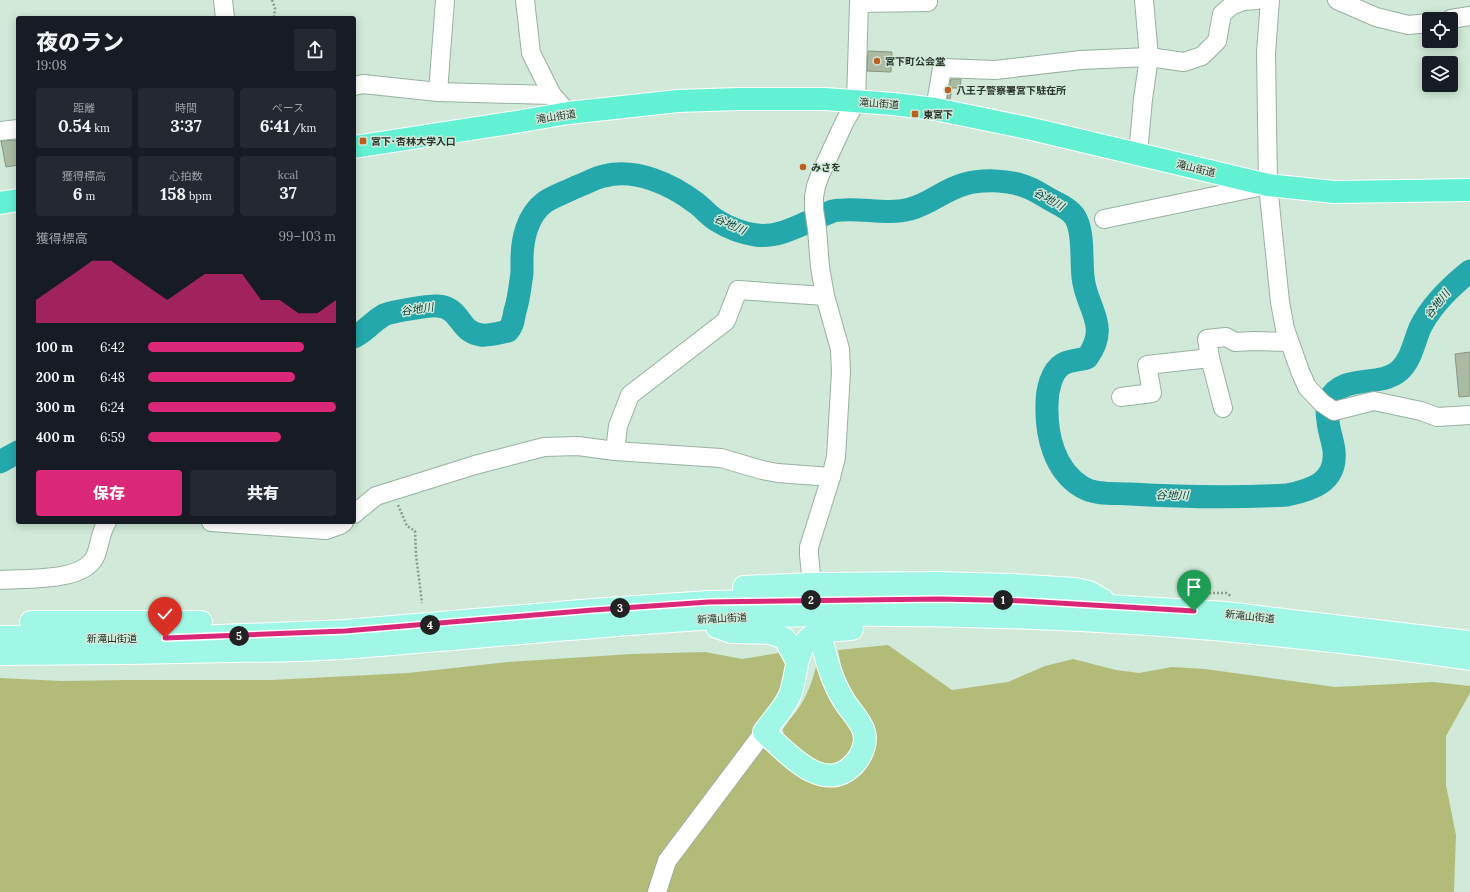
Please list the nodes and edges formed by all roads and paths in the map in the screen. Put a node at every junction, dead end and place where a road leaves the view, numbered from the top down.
1 (222, 0) edge
2 (272, 0) edge
3 (445, 0) edge
4 (525, 0) edge
5 (928, 0) edge
6 (1144, 0) edge
7 (1257, 0) edge
8 (1270, 0) edge
9 (1337, 0) edge
10 (225, 16) edge
11 (274, 16) edge
12 (1470, 16) edge
13 (1458, 18) edge
14 (1422, 24) edge
15 (1149, 57) junction
16 (356, 86) edge
17 (438, 92) junction
18 (552, 95) junction
19 (856, 102) junction
20 (935, 108) junction
21 (568, 113) junction
22 (16, 129) edge
23 (0, 131) edge
24 (356, 147) edge
25 (1138, 154) junction
26 (1268, 185) junction
27 (1470, 190) edge
28 (16, 200) edge
29 (0, 202) edge
30 (1104, 219) dead end
31 (824, 296) junction
32 (1289, 342) junction
33 (1210, 358) junction
34 (1121, 397) dead end
35 (1223, 408) dead end
36 (1470, 415) edge
37 (614, 451) junction
38 (831, 477) junction
39 (389, 492) junction
40 (356, 512) edge
41 (106, 524) edge
42 (240, 524) edge
43 (341, 524) edge
44 (0, 580) edge
45 (813, 587) junction
46 (422, 603) dead end
47 (1116, 607) junction
48 (1162, 609) junction
49 (930, 614) junction
50 (698, 620) junction
51 (0, 622) edge
52 (1470, 629) edge
53 (345, 631) junction
54 (303, 633) junction
55 (0, 637) edge
56 (822, 642) dead end
57 (1470, 642) edge
58 (1444, 646) junction
59 (0, 654) edge
60 (1470, 659) edge
61 (797, 661) junction
62 (764, 732) junction
63 (657, 892) edge

1 - 10 street
2 - 11 path
3 - 17 street
4 - 18 street
5 - 19 street
6 - 15 street
7 - 15 street
8 - 26 street
9 - 14 street
12 - 13 street
15 - 20 street
15 - 25 street
16 - 17 street
17 - 18 street
18 - 21 street
19 - 20 highway, 滝山街道
19 - 21 highway, 滝山街道
19 - 31 street
20 - 25 highway, 滝山街道
21 - 24 highway, 滝山街道
22 - 23 street
25 - 26 highway, 滝山街道
26 - 27 highway, 滝山街道
26 - 30 street
26 - 32 street
28 - 29 highway
31 - 37 street
31 - 38 street
32 - 33 street
32 - 36 street
33 - 34 street
33 - 35 street
37 - 38 street
37 - 39 street
38 - 45 street
39 - 40 street
39 - 46 path
41 - 44 street
42 - 43 street
45 - 47 main road
45 - 53 main road
47 - 48 main road, 新滝山街道
47 - 53 main road, 新滝山街道
48 - 52 main road
48 - 58 main road, 新滝山街道
49 - 50 main road, 新滝山街道
49 - 58 main road, 新滝山街道
49 - 61 main road
50 - 59 main road, 新滝山街道
50 - 61 main road
51 - 54 main road
53 - 54 main road, 新滝山街道
54 - 55 main road, 新滝山街道
56 - 62 main road
57 - 58 main road
58 - 60 main road
61 - 62 main road
62 - 63 street

